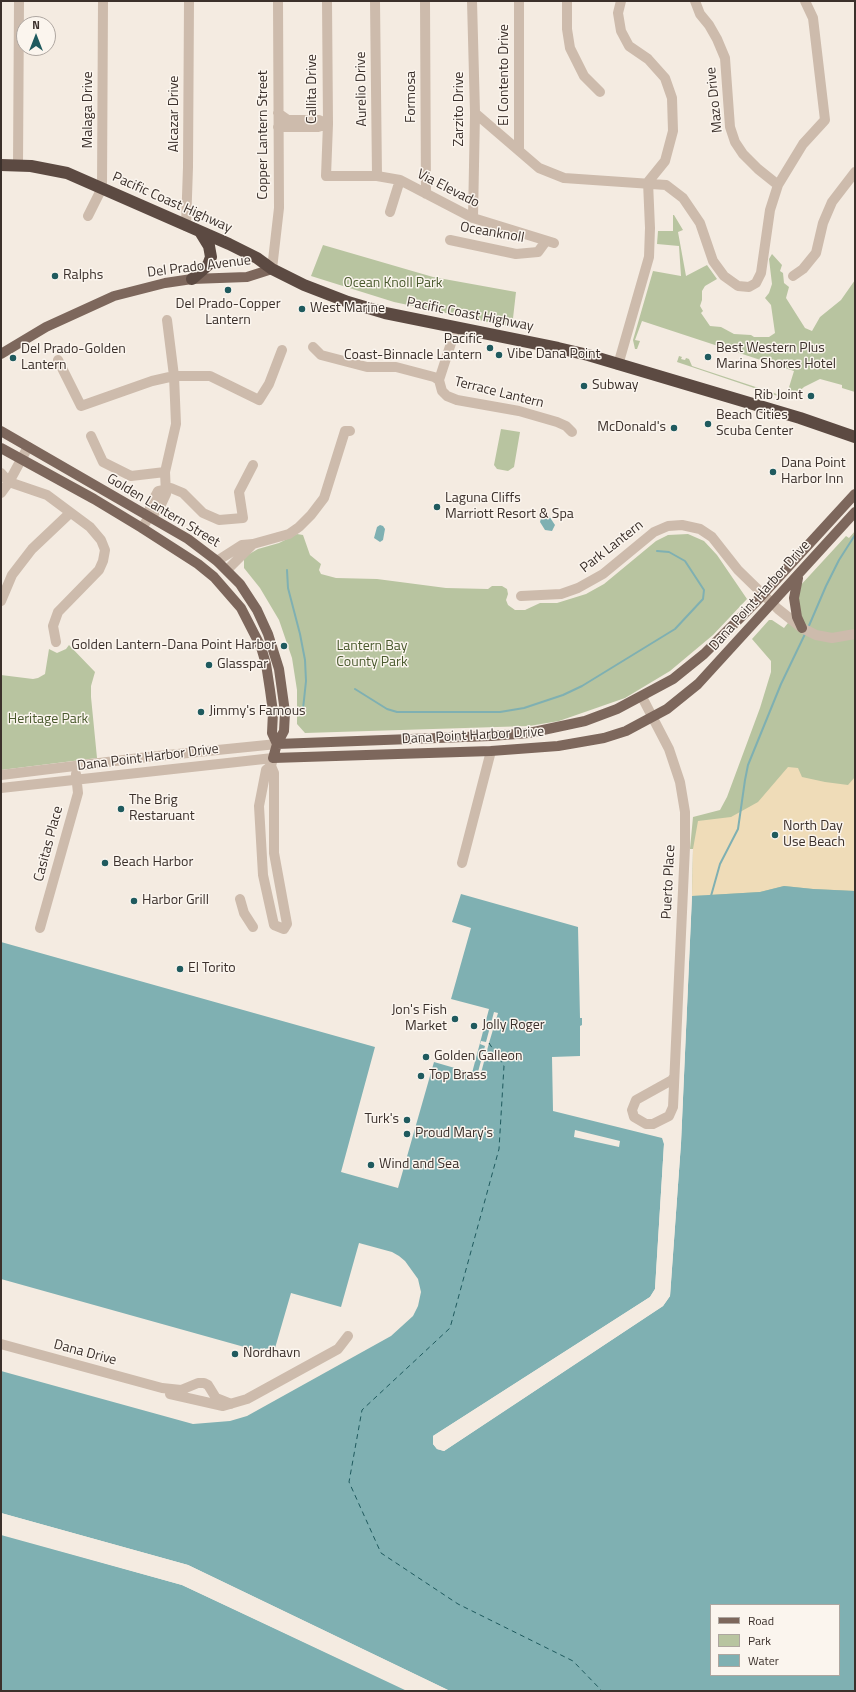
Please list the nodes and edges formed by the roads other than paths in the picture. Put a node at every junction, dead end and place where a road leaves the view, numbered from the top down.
1 (19, 1) edge
2 (103, 1) edge
3 (189, 1) edge
4 (278, 1) edge
5 (327, 1) edge
6 (375, 1) edge
7 (425, 1) edge
8 (472, 1) edge
9 (519, 1) edge
10 (567, 1) edge
11 (621, 1) edge
12 (695, 1) edge
13 (805, 1) edge
14 (600, 92) dead end
15 (278, 113) junction
16 (475, 113) junction
17 (328, 124) junction
18 (278, 127) junction
19 (520, 150) junction
20 (18, 165) junction
21 (1, 166) edge
22 (855, 172) edge
23 (326, 176) joint
24 (377, 176) junction
25 (400, 180) junction
26 (648, 182) junction
27 (778, 185) junction
28 (102, 188) junction
29 (426, 194) junction
30 (390, 212) dead end
31 (88, 216) dead end
32 (473, 218) junction
33 (186, 226) junction
34 (201, 233) junction
35 (450, 240) dead end
36 (550, 242) joint
37 (272, 269) junction
38 (793, 276) dead end
39 (192, 279) junction
40 (167, 320) dead end
41 (456, 328) junction
42 (313, 347) dead end
43 (282, 350) dead end
44 (1, 354) edge
45 (58, 360) dead end
46 (618, 365) junction
47 (174, 376) junction
48 (439, 380) junction
49 (1, 431) edge
50 (350, 432) dead end
51 (572, 432) dead end
52 (91, 436) dead end
53 (855, 437) edge
54 (28, 447) junction
55 (1, 448) edge
56 (22, 460) junction
57 (253, 465) dead end
58 (166, 472) junction
59 (1, 473) edge
60 (9, 482) junction
61 (166, 491) junction
62 (1, 493) edge
63 (855, 494) edge
64 (855, 512) edge
65 (70, 513) junction
66 (149, 517) junction
67 (142, 528) junction
68 (253, 544) junction
69 (217, 560) junction
70 (227, 570) junction
71 (799, 574) junction
72 (763, 594) junction
73 (521, 596) dead end
74 (233, 599) junction
75 (1, 601) edge
76 (772, 604) junction
77 (257, 610) junction
78 (802, 628) junction
79 (855, 634) edge
80 (56, 642) dead end
81 (642, 696) junction
82 (653, 717) junction
83 (491, 736) junction
84 (278, 744) junction
85 (491, 751) junction
86 (272, 762) junction
87 (74, 766) junction
88 (1, 775) edge
89 (76, 780) junction
90 (1, 788) edge
91 (262, 849) junction
92 (274, 850) junction
93 (462, 863) dead end
94 (240, 899) dead end
95 (253, 927) dead end
96 (40, 928) dead end
97 (674, 1077) junction
98 (348, 1336) dead end
99 (1, 1344) edge
100 (162, 1388) junction
101 (231, 1404) junction

1 - 20 street
2 - 28 street, Malaga Drive
3 - 33 street, Alcazar Drive
4 - 15 street, Copper Lantern Street
5 - 17 street, Callita Drive
6 - 24 street, Aurelio Drive
7 - 29 street, Formosa
8 - 16 street, Zarzito Drive
9 - 19 street, El Contento Drive
10 - 14 street
11 - 26 street
12 - 27 street, Mazo Drive
13 - 27 street
15 - 17 street
15 - 18 street, Copper Lantern Street
16 - 19 street
16 - 32 street, Zarzito Drive
17 - 18 street
17 - 23 street, Callita Drive
18 - 37 street, Copper Lantern Street
19 - 26 street
20 - 21 highway, Pacific Coast Highway
20 - 28 highway, Pacific Coast Highway
22 - 38 street
23 - 24 street, Via Elevado
24 - 25 street, Via Elevado
25 - 29 street, Via Elevado
25 - 30 street
26 - 27 street
26 - 46 street
28 - 31 street, Malaga Drive
28 - 33 highway, Pacific Coast Highway
29 - 32 street, Via Elevado
32 - 36 street, Via Elevado
33 - 34 highway, Pacific Coast Highway
34 - 37 highway, Pacific Coast Highway
34 - 39 highway
35 - 36 street, Oceanknoll
37 - 39 main road, Del Prado Avenue
37 - 41 highway, Pacific Coast Highway
39 - 44 main road, Del Prado Avenue
40 - 47 street
41 - 46 highway, Pacific Coast Highway
41 - 48 street
42 - 48 street, Terrace Lantern
43 - 47 street
45 - 47 street
46 - 53 highway, Pacific Coast Highway
47 - 58 street
48 - 51 street, Terrace Lantern
49 - 54 main road, Golden Lantern Street
50 - 68 street
52 - 58 street
54 - 56 street
54 - 66 main road, Golden Lantern Street
55 - 56 main road, Golden Lantern Street
56 - 60 street
56 - 67 main road, Golden Lantern Street
57 - 61 street
58 - 61 street
59 - 60 street
60 - 62 street
60 - 65 street
61 - 66 street
63 - 72 main road, Dana Point Harbor Drive
64 - 71 main road, Dana Point Harbor Drive
65 - 75 street
65 - 80 street
66 - 67 street
66 - 69 main road, Golden Lantern Street
67 - 74 main road, Golden Lantern Street
68 - 69 street
68 - 70 street
69 - 70 main road, Golden Lantern Street
70 - 77 main road, Golden Lantern Street
71 - 76 main road, Dana Point Harbor Drive
71 - 78 main road
72 - 73 street, Park Lantern
72 - 76 street, Park Lantern
72 - 81 main road, Dana Point Harbor Drive
74 - 77 main road
74 - 84 main road, Golden Lantern Street
76 - 78 street, Park Lantern
76 - 82 main road, Dana Point Harbor Drive
77 - 84 main road, Golden Lantern Street
78 - 79 street, Park Lantern
81 - 82 street, Puerto Place
81 - 83 main road, Dana Point Harbor Drive
82 - 85 main road, Dana Point Harbor Drive
82 - 97 street, Puerto Place
83 - 84 main road, Dana Point Harbor Drive
83 - 85 main road
84 - 86 main road, Golden Lantern Street
84 - 87 street, Dana Point Harbor Drive
85 - 86 main road, Dana Point Harbor Drive
85 - 93 street
86 - 89 street, Dana Point Harbor Drive
86 - 91 street
86 - 92 street
87 - 88 street, Dana Point Harbor Drive
87 - 89 street, Casitas Place
89 - 90 street, Dana Point Harbor Drive
89 - 96 street, Casitas Place
91 - 92 street
91 - 92 street
94 - 95 street
97 - 97 street, Puerto Place
98 - 101 street, Dana Drive
99 - 100 street, Dana Drive
100 - 101 street, Dana Drive
100 - 101 street, Dana Drive

